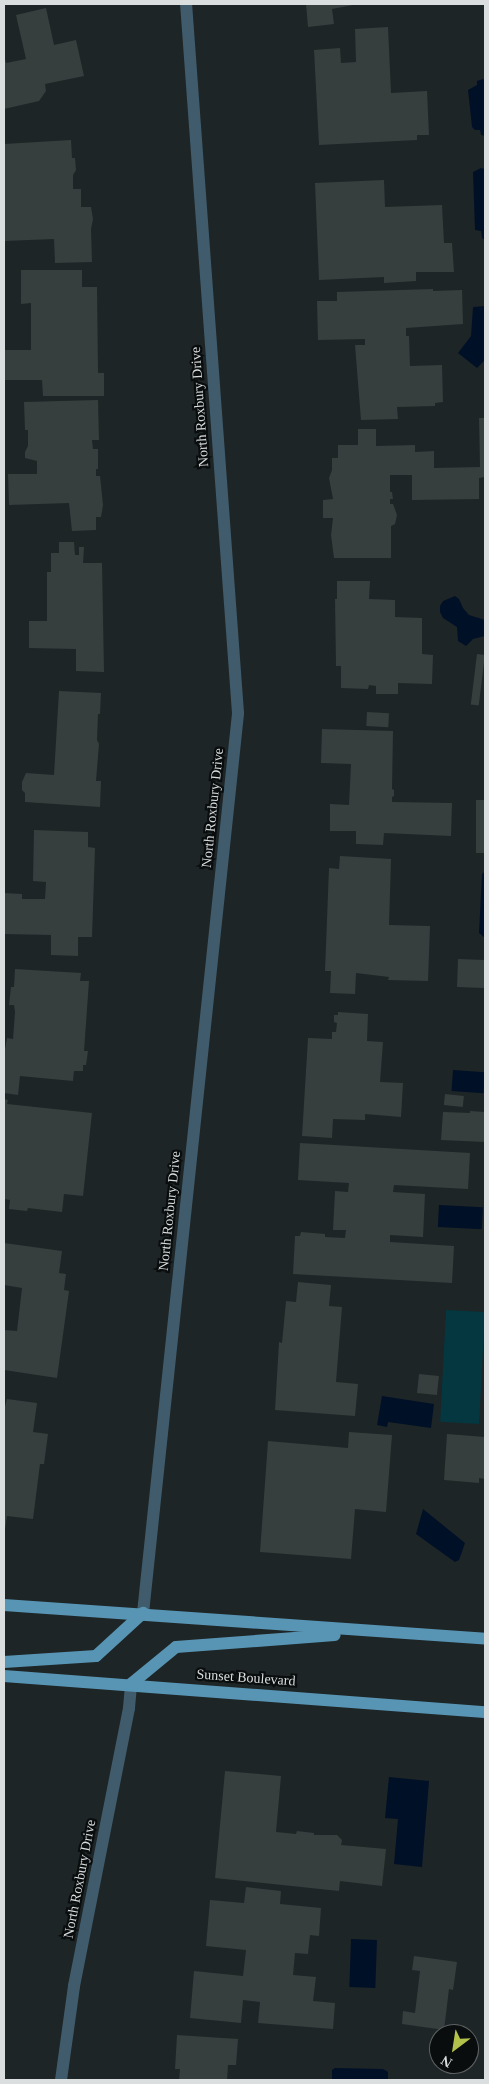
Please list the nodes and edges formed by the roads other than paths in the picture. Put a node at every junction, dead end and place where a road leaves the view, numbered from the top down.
1 (186, 4) edge
2 (4, 1605) edge
3 (143, 1613) junction
4 (375, 1632) junction
5 (485, 1639) edge
6 (4, 1662) edge
7 (4, 1676) edge
8 (131, 1684) junction
9 (485, 1712) edge
10 (61, 2080) edge

1 - 3 street, North Roxbury Drive
2 - 3 main road
3 - 4 main road
3 - 6 main road
4 - 5 main road
4 - 8 main road
7 - 8 main road, Sunset Boulevard
8 - 9 main road, Sunset Boulevard
8 - 10 street, North Roxbury Drive

